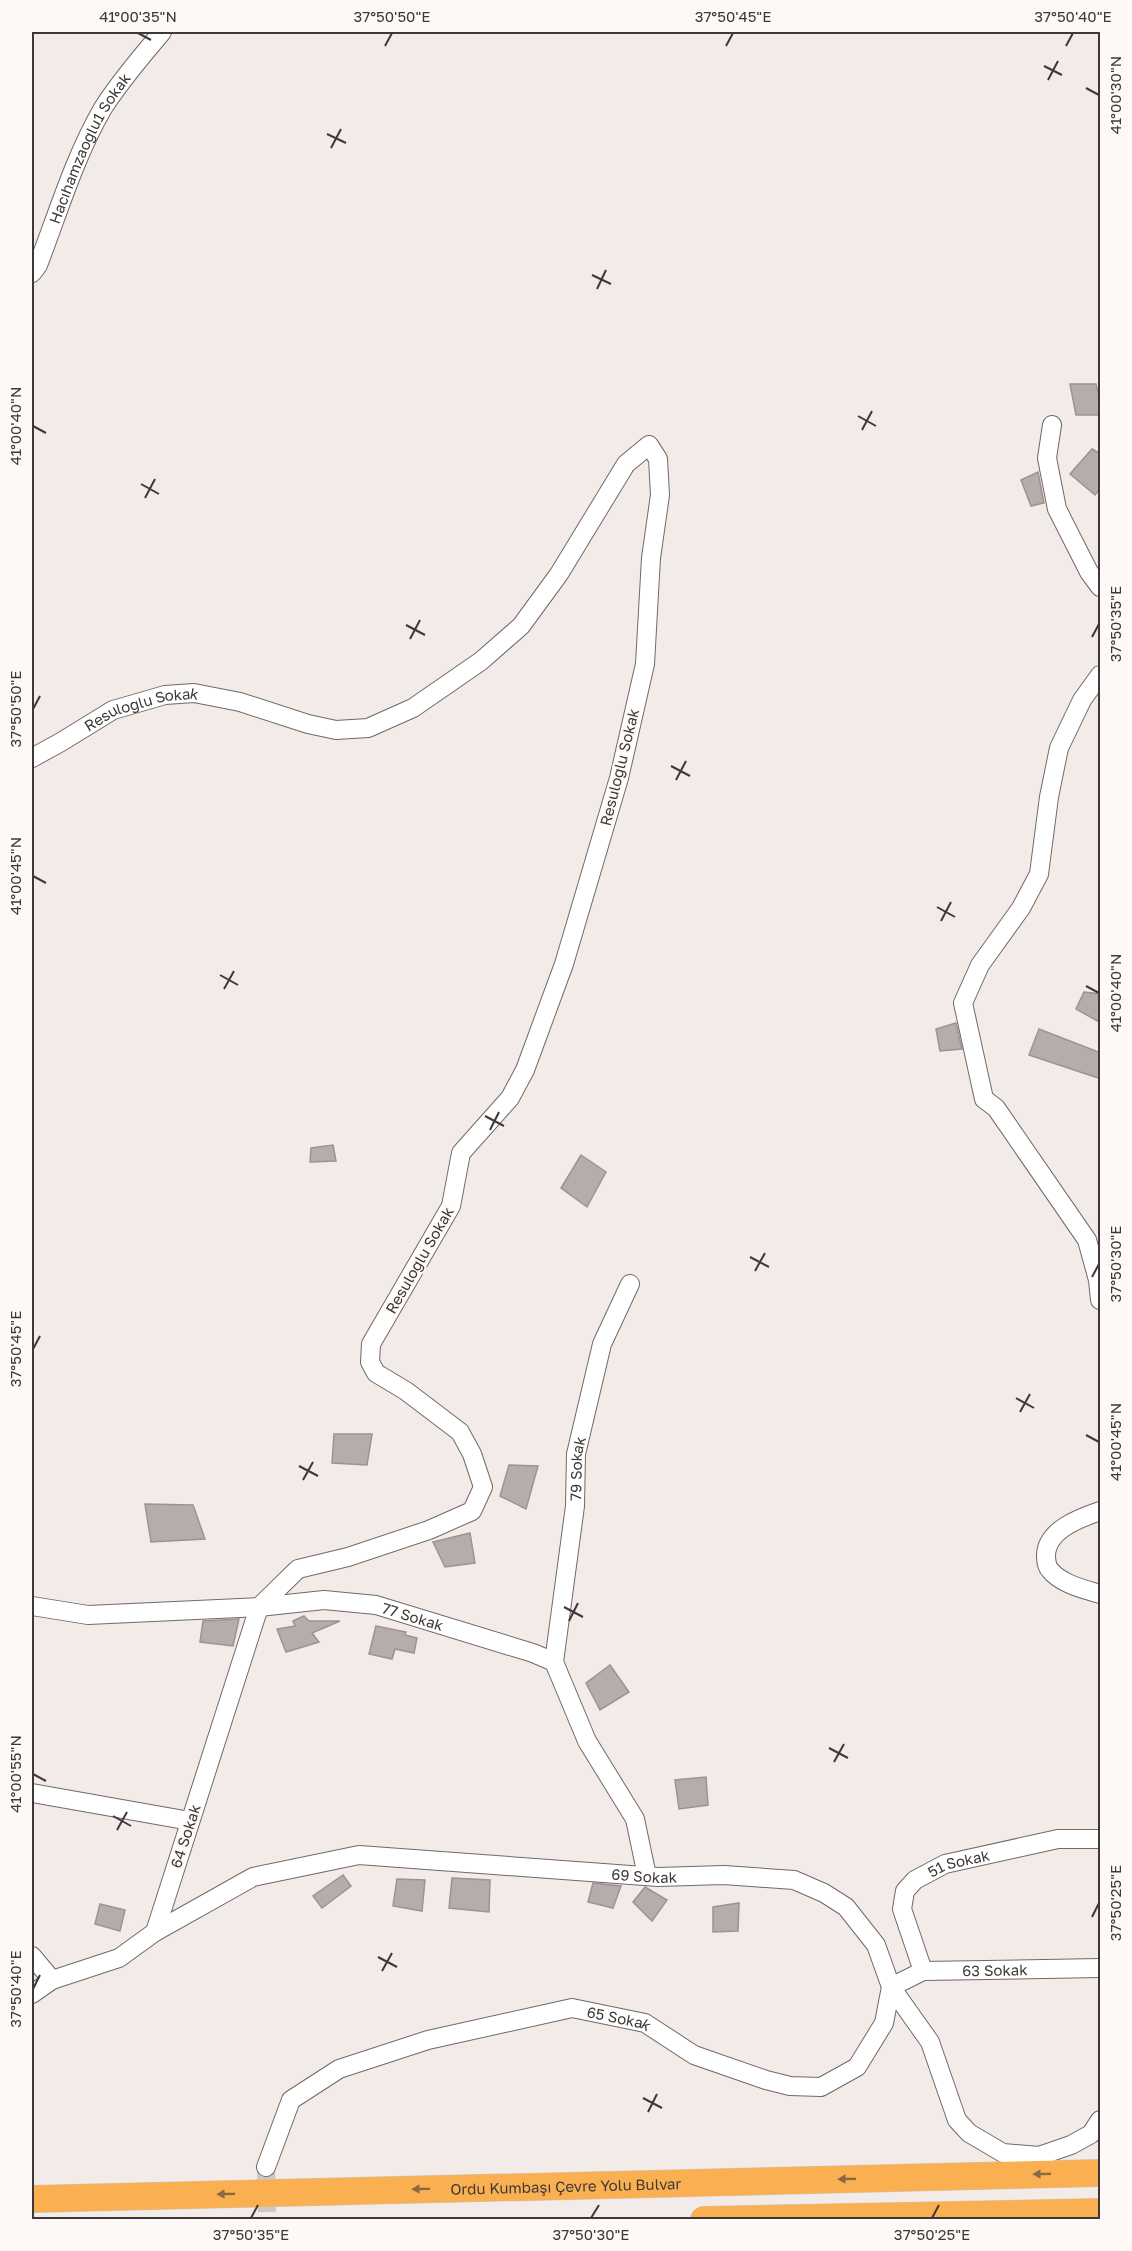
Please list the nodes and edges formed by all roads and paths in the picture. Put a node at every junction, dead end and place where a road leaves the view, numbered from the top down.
1 (162, 32) edge
2 (32, 273) edge
3 (1052, 425) dead end
4 (1101, 587) edge
5 (1101, 675) edge
6 (32, 758) edge
7 (630, 1284) dead end
8 (1101, 1300) edge
9 (1101, 1511) edge
10 (1101, 1594) edge
11 (32, 1606) edge
12 (259, 1607) junction
13 (554, 1662) junction
14 (32, 1793) edge
15 (190, 1821) junction
16 (1101, 1839) edge
17 (647, 1876) junction
18 (155, 1932) junction
19 (32, 1956) edge
20 (1101, 1968) edge
21 (923, 1971) junction
22 (52, 1980) junction
23 (891, 1987) junction
24 (32, 1994) edge
25 (1101, 2120) edge
26 (266, 2167) tunnel mouth
27 (1101, 2172) edge
28 (32, 2199) edge
29 (1101, 2212) edge
30 (942, 2217) edge
31 (704, 2220) edge

1 - 2 street, Hacıhamzaoğlu1 Sokak
3 - 4 street
5 - 8 street
6 - 12 street, Resuloğlu Sokak
7 - 13 street, 79 Sokak
9 - 10 street
11 - 12 street, 77 Sokak
12 - 13 street, 77 Sokak
12 - 15 street, 64 Sokak
13 - 17 street
14 - 15 street
15 - 18 street, 64 Sokak
16 - 21 street, 51 Sokak
17 - 18 street, 69 Sokak
17 - 23 street, 69 Sokak
18 - 22 street
19 - 22 street
20 - 21 street, 63 Sokak
21 - 23 street, 63 Sokak
22 - 24 street
23 - 25 street, 69 Sokak
23 - 26 street, 65 Sokak
27 -> 28 highway, Ordu Kumbaşı Çevre Yolu Bulvar
29 - 30 highway
30 - 31 highway

